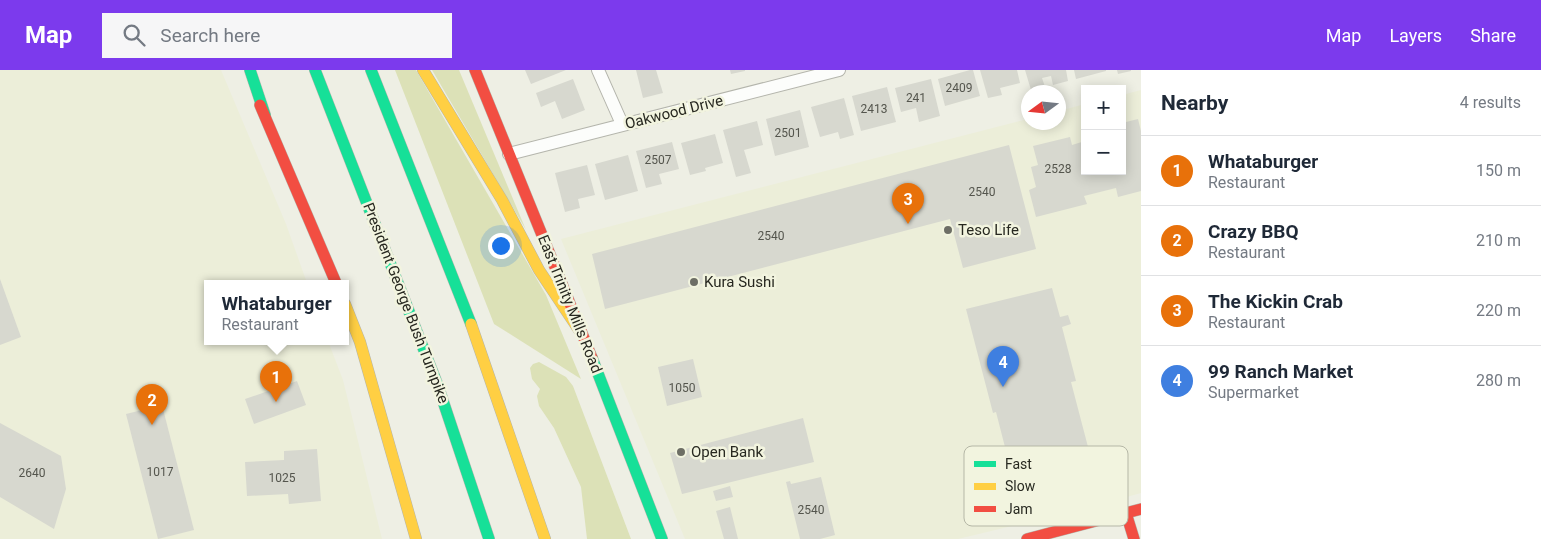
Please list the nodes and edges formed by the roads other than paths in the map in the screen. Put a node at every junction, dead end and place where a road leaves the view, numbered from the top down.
1 (245, 70) edge
2 (250, 70) edge
3 (315, 70) edge
4 (371, 70) edge
5 (423, 70) edge
6 (475, 70) edge
7 (598, 70) edge
8 (839, 70) edge
9 (792, 76) edge
10 (265, 115) junction
11 (622, 124) junction
12 (509, 154) junction
13 (335, 280) edge
14 (349, 314) edge
15 (581, 333) junction
16 (1141, 509) edge
17 (1128, 512) edge
18 (1128, 520) edge
19 (1076, 526) edge
20 (416, 539) edge
21 (489, 539) edge
22 (545, 539) edge
23 (662, 539) edge
24 (1027, 539) edge
25 (1134, 539) edge

1 - 10 main road
2 - 10 main road
3 - 21 main road, President George Bush Turnpike
4 - 22 main road
5 - 15 main road
6 - 12 main road, East Trinity Mills Road
7 - 11 street
8 - 9 street, Oakwood Drive
9 - 11 street, Oakwood Drive
10 - 13 main road
11 - 12 street, Oakwood Drive
12 - 15 main road, East Trinity Mills Road
14 - 20 main road
15 - 23 main road, East Trinity Mills Road
16 - 17 main road
18 - 25 main road
19 - 24 main road

